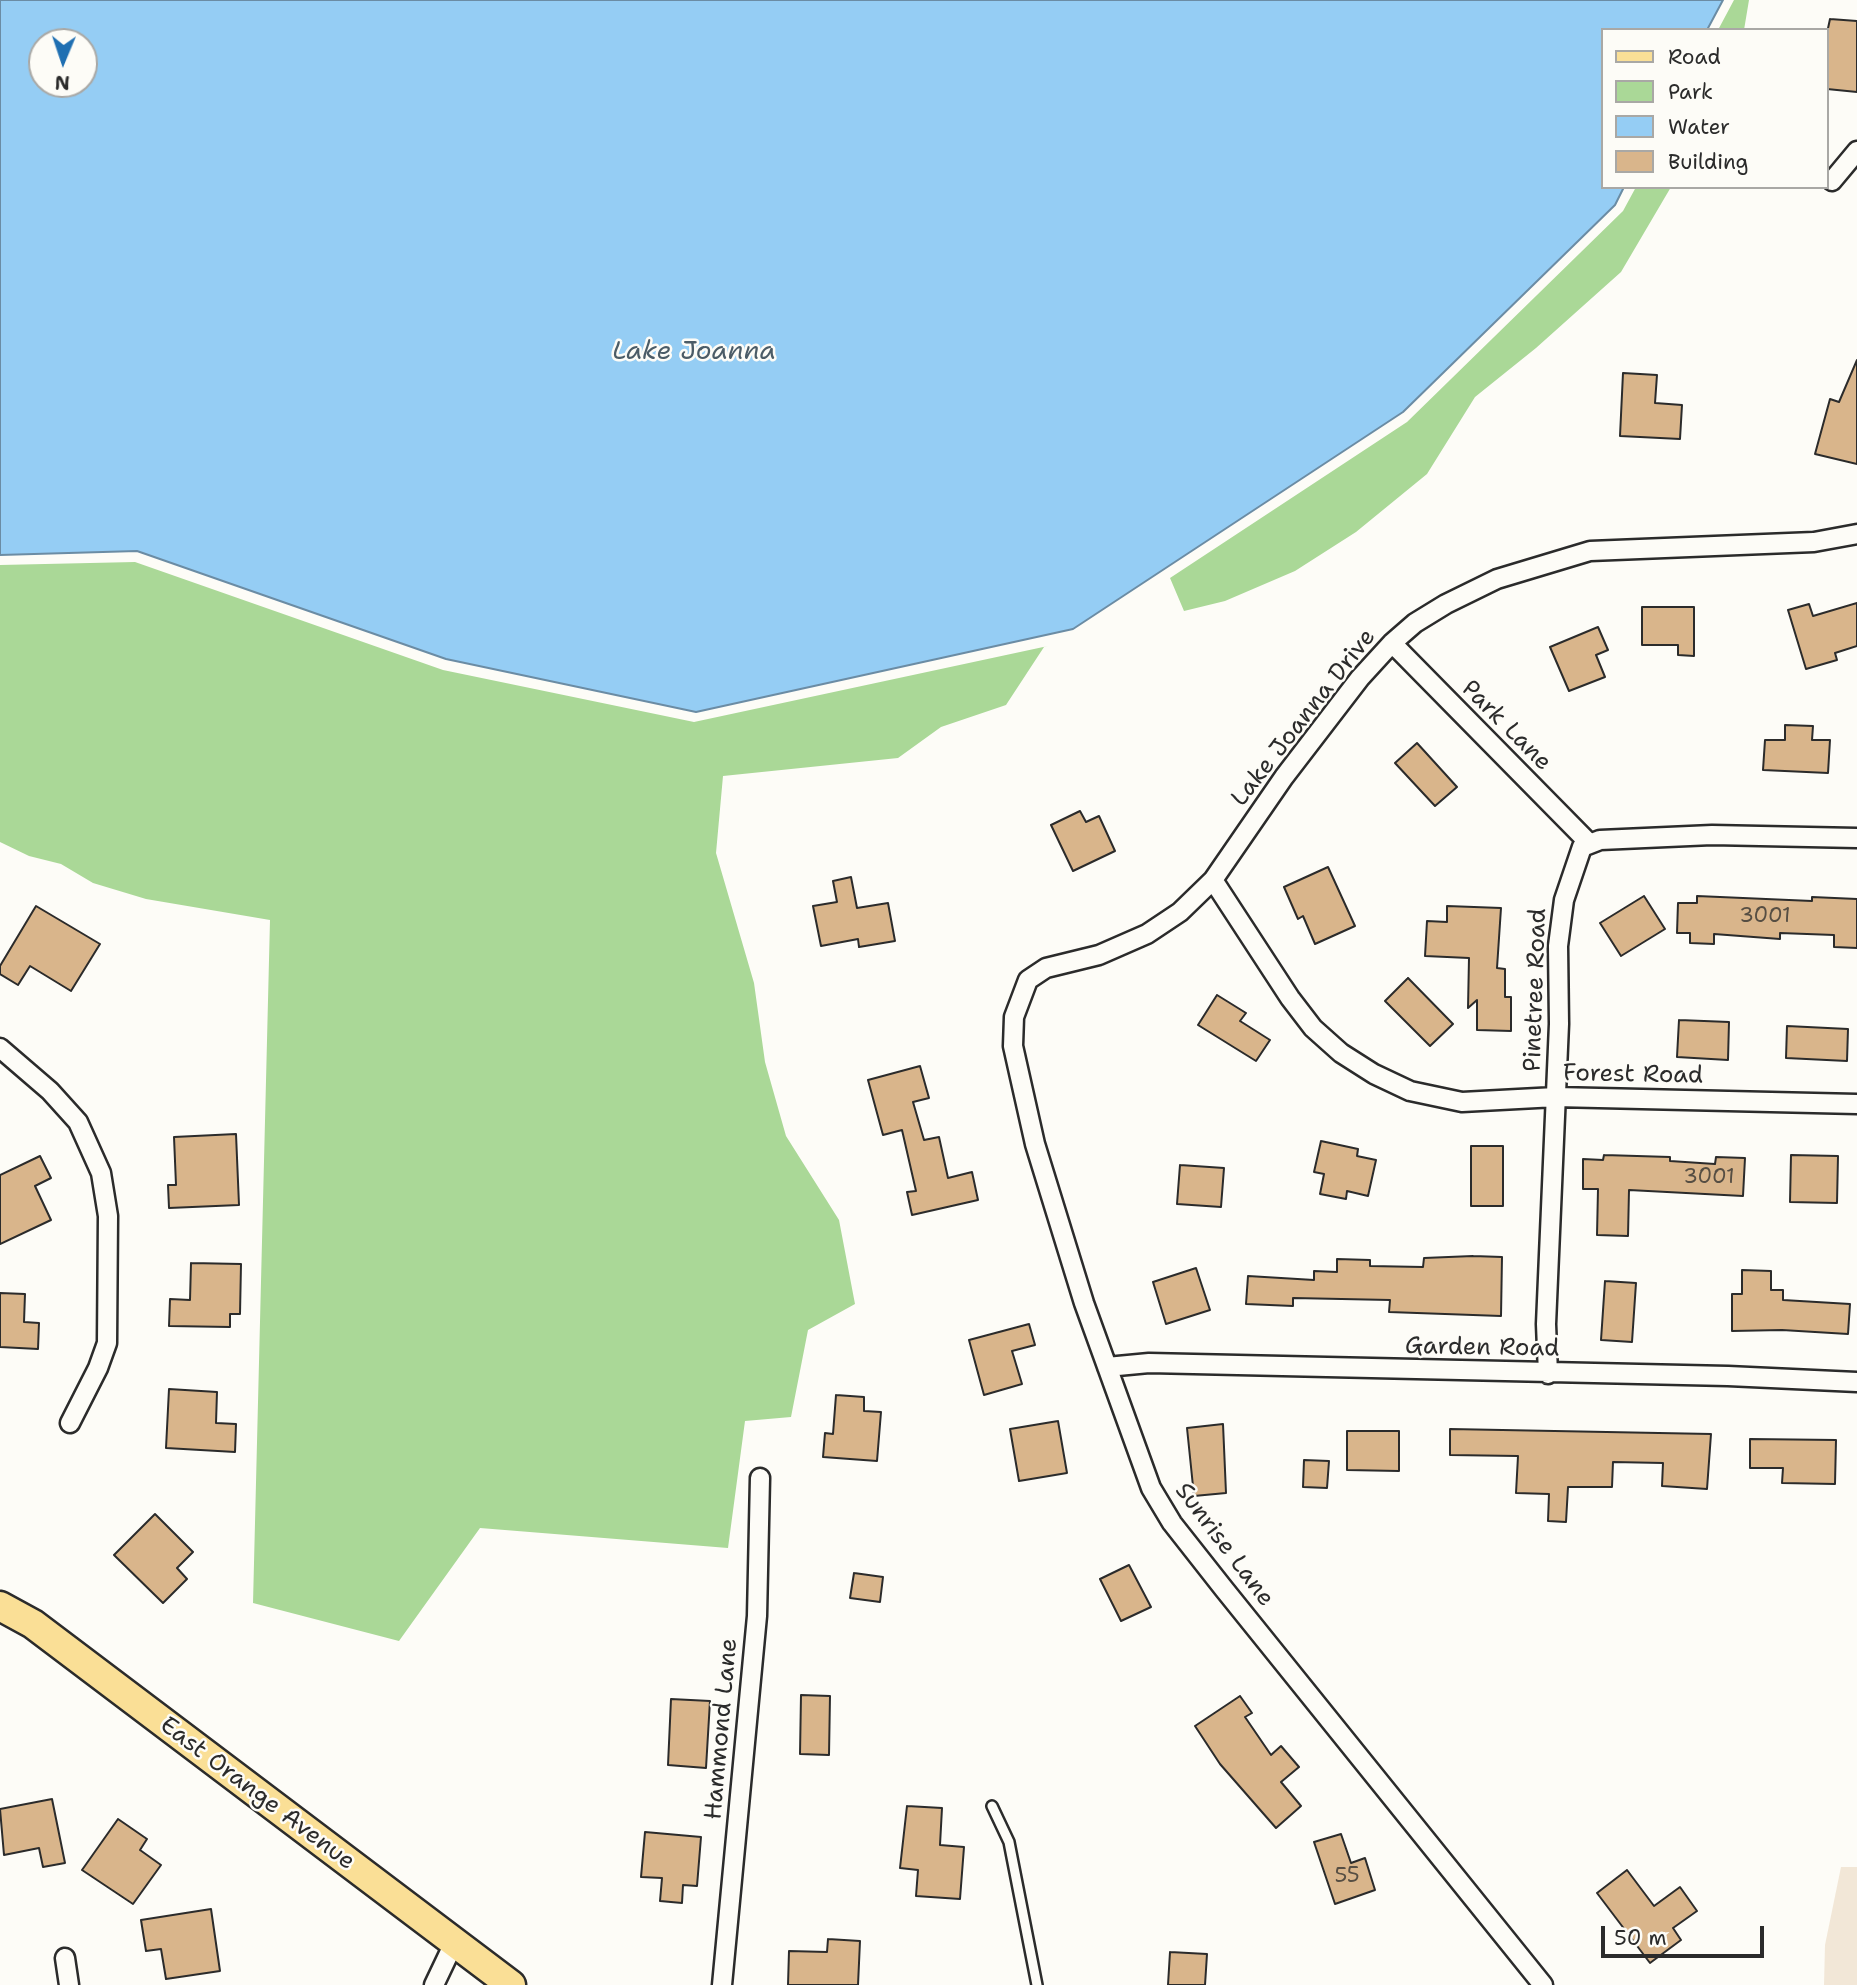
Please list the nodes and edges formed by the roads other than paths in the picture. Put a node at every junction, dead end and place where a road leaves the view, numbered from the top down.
1 (1857, 151) edge
2 (1832, 181) dead end
3 (1857, 534) edge
4 (1392, 643) junction
5 (1857, 838) edge
6 (1588, 842) junction
7 (1213, 880) junction
8 (1032, 976) joint
9 (0, 1048) edge
10 (1556, 1097) junction
11 (1857, 1104) edge
12 (1107, 1367) junction
13 (1548, 1374) junction
14 (1857, 1382) edge
15 (70, 1423) dead end
16 (760, 1478) dead end
17 (0, 1606) edge
18 (992, 1806) dead end
19 (454, 1943) junction
20 (65, 1958) dead end
21 (69, 1985) edge
22 (434, 1985) edge
23 (511, 1985) edge
24 (722, 1985) edge
25 (1037, 1985) edge
26 (1543, 1985) edge

1 - 2 street
3 - 4 street, Lake Joanna Drive
4 - 6 street, Park Lane
4 - 7 street, Lake Joanna Drive
5 - 6 street
6 - 10 street, Pinetree Road
7 - 8 street, Lake Joanna Drive
7 - 10 street, Forest Road
8 - 12 street, Sunrise Lane
9 - 15 street
10 - 11 street, Forest Road
10 - 13 street, Pinetree Road
12 - 13 street, Garden Road
12 - 26 street, Sunrise Lane
13 - 14 street, Garden Road
16 - 24 street, Hammond Lane
17 - 19 main road, East Orange Avenue
18 - 25 lane
19 - 22 street
19 - 23 main road, East Orange Avenue
20 - 21 street

